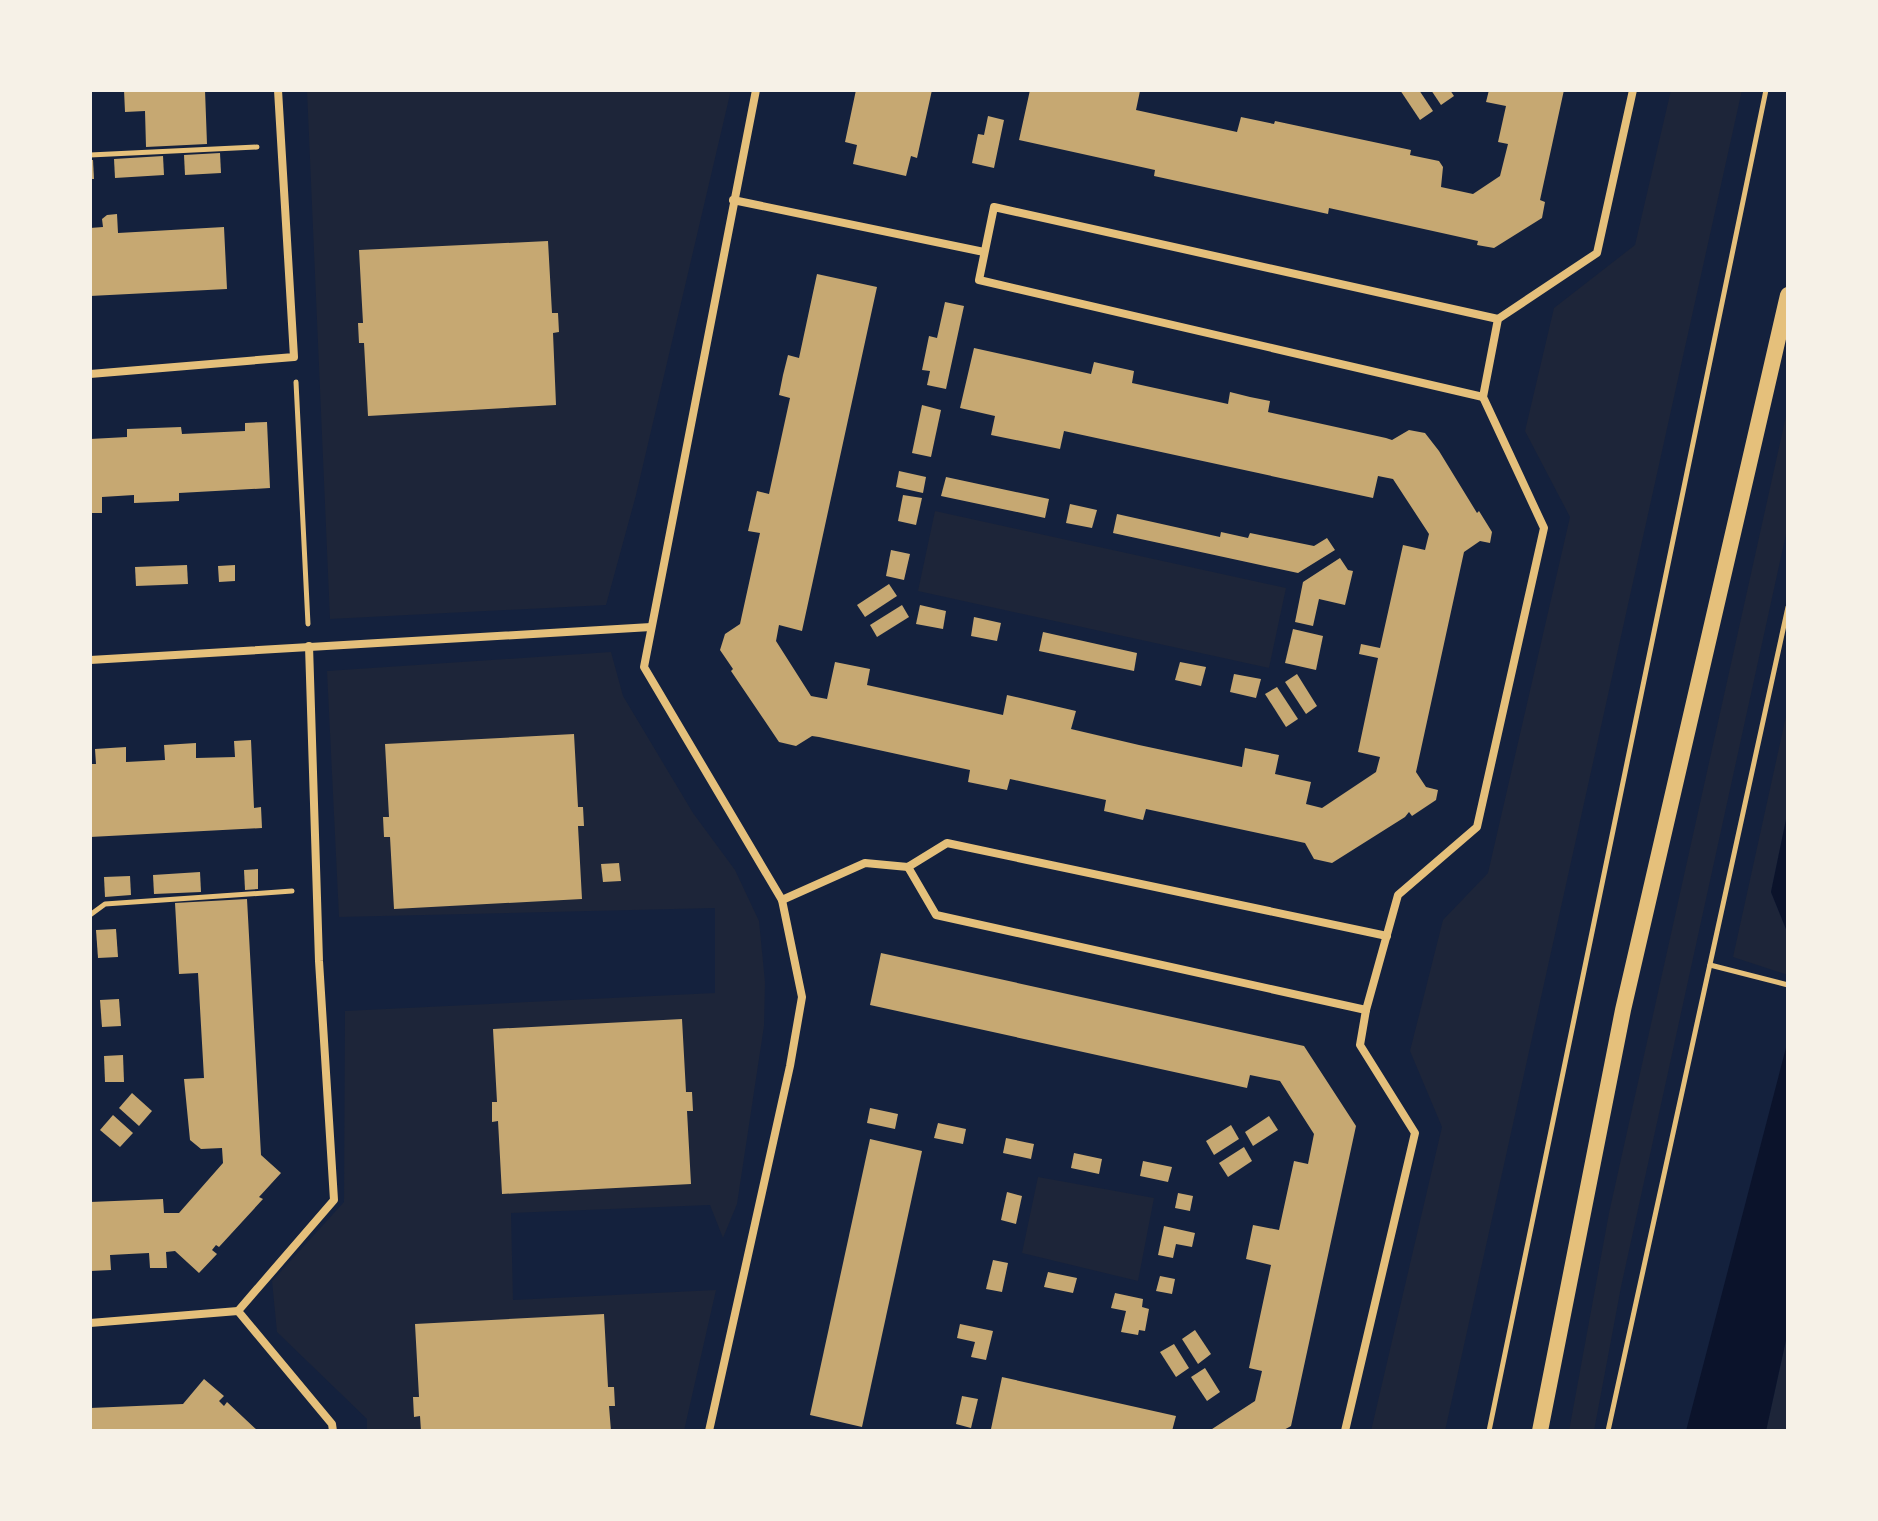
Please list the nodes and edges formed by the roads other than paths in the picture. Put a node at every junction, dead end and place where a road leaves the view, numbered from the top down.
1 (278, 90) edge
2 (756, 90) edge
3 (1633, 90) edge
4 (733, 200) junction
5 (984, 252) junction
6 (1788, 295) edge
7 (1498, 319) junction
8 (90, 374) edge
9 (1483, 397) junction
10 (651, 627) junction
11 (309, 646) junction
12 (90, 660) edge
13 (908, 867) junction
14 (782, 900) junction
15 (1387, 936) junction
16 (1366, 1010) junction
17 (238, 1311) junction
18 (90, 1323) edge
19 (333, 1431) edge
20 (709, 1431) edge
21 (1345, 1431) edge
22 (1540, 1431) edge

1 - 8 street
2 - 4 street
3 - 7 street
4 - 5 street
4 - 10 street
5 - 7 street
5 - 9 street
6 - 22 main road
7 - 9 street
9 - 15 street
10 - 11 street
10 - 14 street
11 - 12 street
11 - 17 street
13 - 14 street
13 - 15 street
13 - 16 street
14 - 20 street
15 - 16 street
16 - 21 street
17 - 18 street
17 - 19 street

